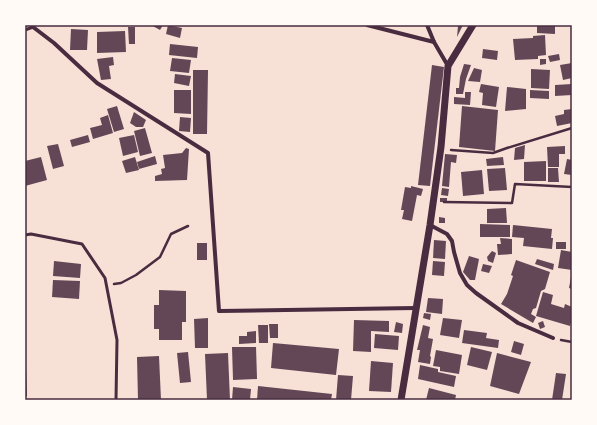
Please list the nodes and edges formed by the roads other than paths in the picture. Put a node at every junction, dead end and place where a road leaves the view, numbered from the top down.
1 (367, 25) edge
2 (427, 25) edge
3 (473, 25) edge
4 (33, 26) edge
5 (25, 30) edge
6 (434, 42) junction
7 (448, 66) junction
8 (430, 225) junction
9 (25, 235) edge
10 (415, 308) junction
11 (553, 338) dead end
12 (116, 400) edge
13 (401, 400) edge

1 - 6 street
2 - 6 street
3 - 7 street
4 - 5 lane
4 - 10 street
6 - 7 street
7 - 8 street
8 - 10 street
8 - 11 street
9 - 12 lane
10 - 13 street

